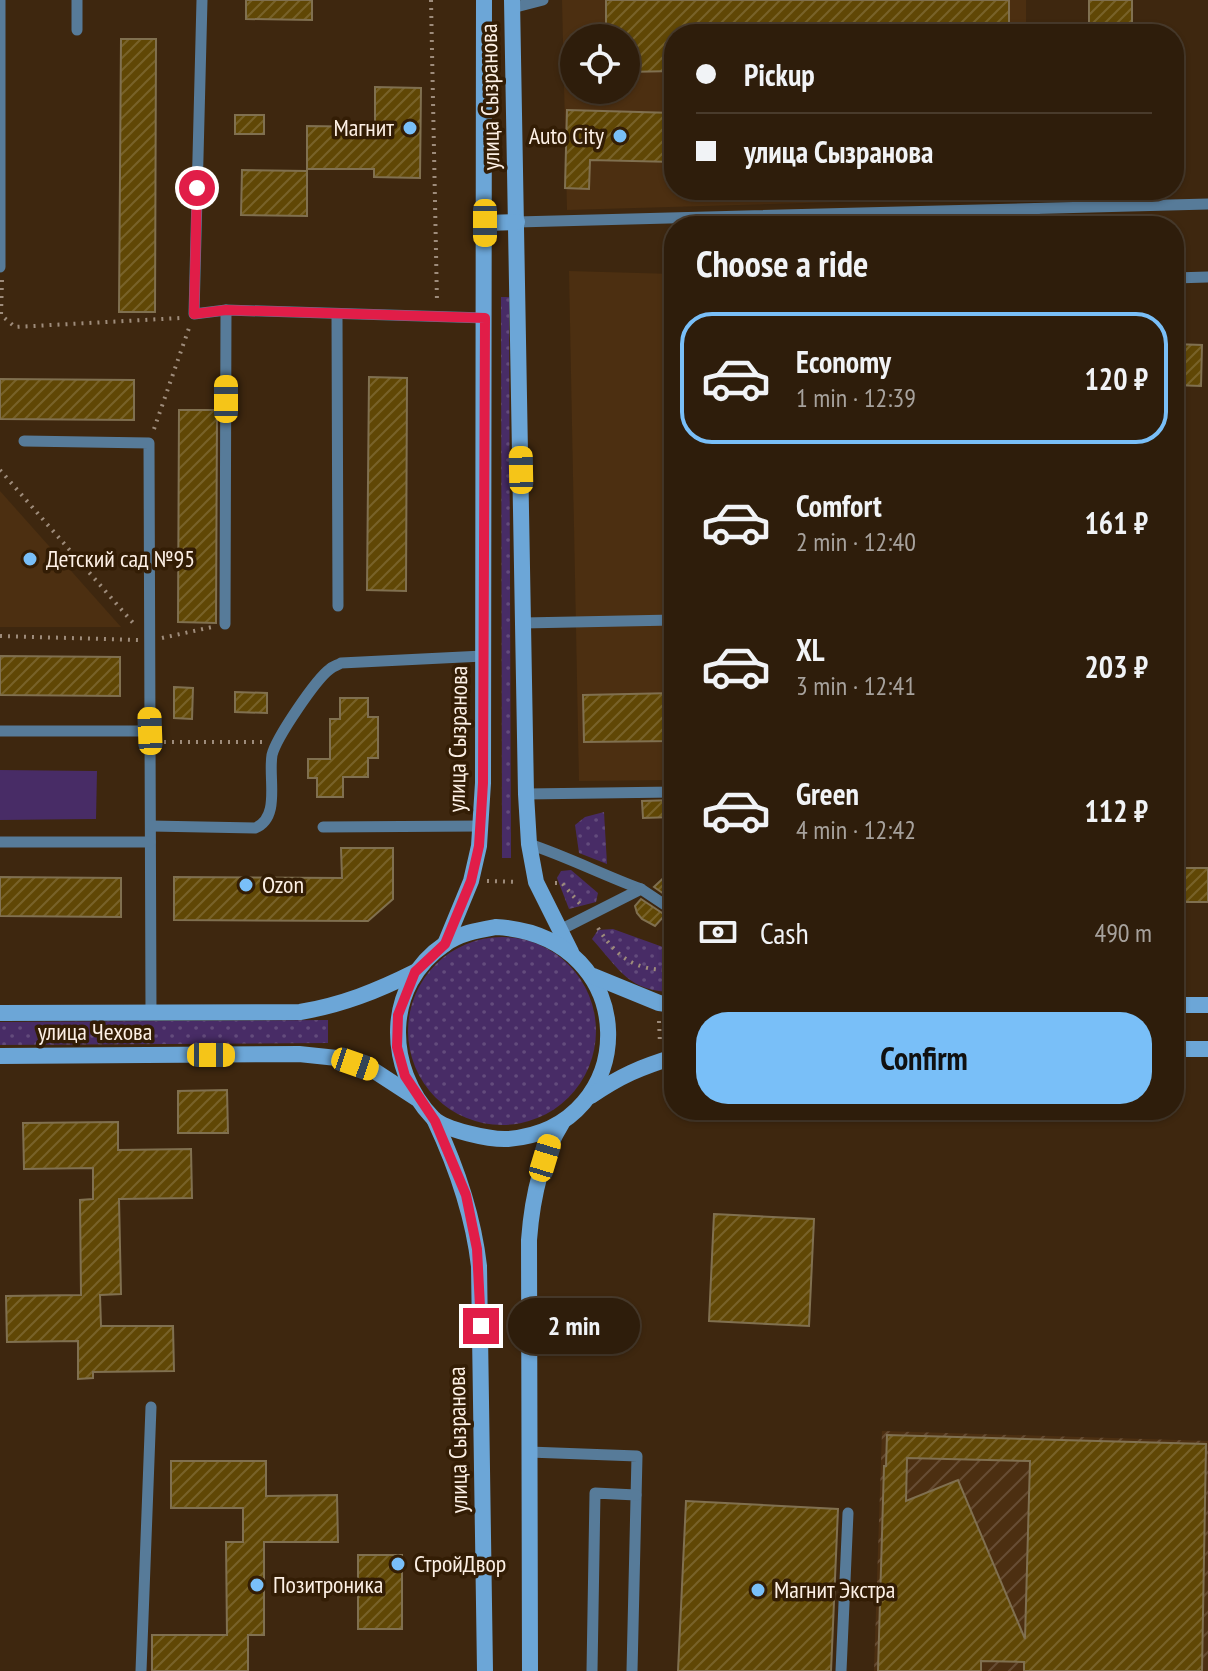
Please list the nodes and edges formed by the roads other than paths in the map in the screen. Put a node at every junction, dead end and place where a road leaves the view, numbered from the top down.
1 (0, 0) edge
2 (77, 0) edge
3 (202, 0) edge
4 (543, 0) edge
5 (484, 4) edge
6 (512, 4) edge
7 (77, 30) dead end
8 (1, 137) edge
9 (1208, 204) edge
10 (1034, 209) junction
11 (756, 216) edge
12 (1034, 216) edge
13 (664, 218) edge
14 (517, 222) junction
15 (485, 223) junction
16 (1, 267) edge
17 (1208, 277) edge
18 (1184, 278) edge
19 (226, 310) junction
20 (337, 315) junction
21 (485, 318) junction
22 (24, 441) dead end
23 (338, 606) dead end
24 (664, 620) edge
25 (523, 623) junction
26 (225, 624) road end
27 (483, 656) junction
28 (0, 731) edge
29 (150, 737) junction
30 (664, 792) edge
31 (526, 794) junction
32 (151, 826) junction
33 (481, 826) junction
34 (323, 827) dead end
35 (0, 842) edge
36 (150, 842) junction
37 (529, 844) junction
38 (641, 889) junction
39 (664, 904) edge
40 (560, 930) junction
41 (445, 944) junction
42 (571, 952) junction
43 (415, 972) junction
44 (593, 976) junction
45 (664, 1003) edge
46 (1184, 1005) edge
47 (1208, 1005) edge
48 (151, 1012) junction
49 (0, 1013) edge
50 (1184, 1049) edge
51 (1208, 1049) edge
52 (0, 1056) edge
53 (664, 1060) edge
54 (420, 1100) junction
55 (584, 1102) junction
56 (563, 1120) junction
57 (435, 1121) junction
58 (151, 1407) dead end
59 (529, 1452) junction
60 (636, 1495) junction
61 (848, 1513) dead end
62 (141, 1671) edge
63 (485, 1671) edge
64 (530, 1671) edge
65 (592, 1671) edge
66 (632, 1671) edge
67 (841, 1671) edge

1 - 8 lane
2 - 7 lane
3 - 19 lane
4 - 6 lane
5 - 6 main road
5 - 15 main road, улица Сызранова
6 - 14 main road, улица Сызранова
8 - 16 lane
9 - 10 lane
10 - 11 lane
10 - 12 lane
13 - 14 lane
14 - 15 main road
14 - 25 main road, улица Сызранова
15 - 21 main road, улица Сызранова
17 - 18 lane
19 - 20 lane
19 - 26 lane
20 - 21 lane
20 - 23 lane
21 - 27 main road, улица Сызранова
22 - 29 lane
24 - 25 lane
25 - 31 main road, улица Сызранова
27 - 32 lane
27 - 33 main road, улица Сызранова
28 - 29 lane
29 - 32 lane
30 - 31 lane
31 - 37 main road, улица Сызранова
32 - 36 lane
33 - 34 lane
33 - 41 main road, улица Сызранова
35 - 36 lane
36 - 48 lane
37 - 38 lane
37 - 40 main road, улица Сызранова
38 - 39 lane
38 - 40 lane
40 - 42 main road, улица Сызранова
41 - 42 main road
41 - 43 main road
42 - 44 main road
43 - 48 main road, улица Чехова
43 - 54 main road
44 - 45 main road
44 - 55 main road
46 - 47 main road
48 - 49 main road, улица Чехова
50 - 51 main road
52 - 54 main road, улица Чехова
53 - 55 main road
54 - 57 main road
55 - 56 main road
56 - 57 main road
56 - 59 main road
57 - 63 main road, улица Сызранова
58 - 62 lane
59 - 60 lane
59 - 64 main road
60 - 65 lane
60 - 66 lane
61 - 67 lane

